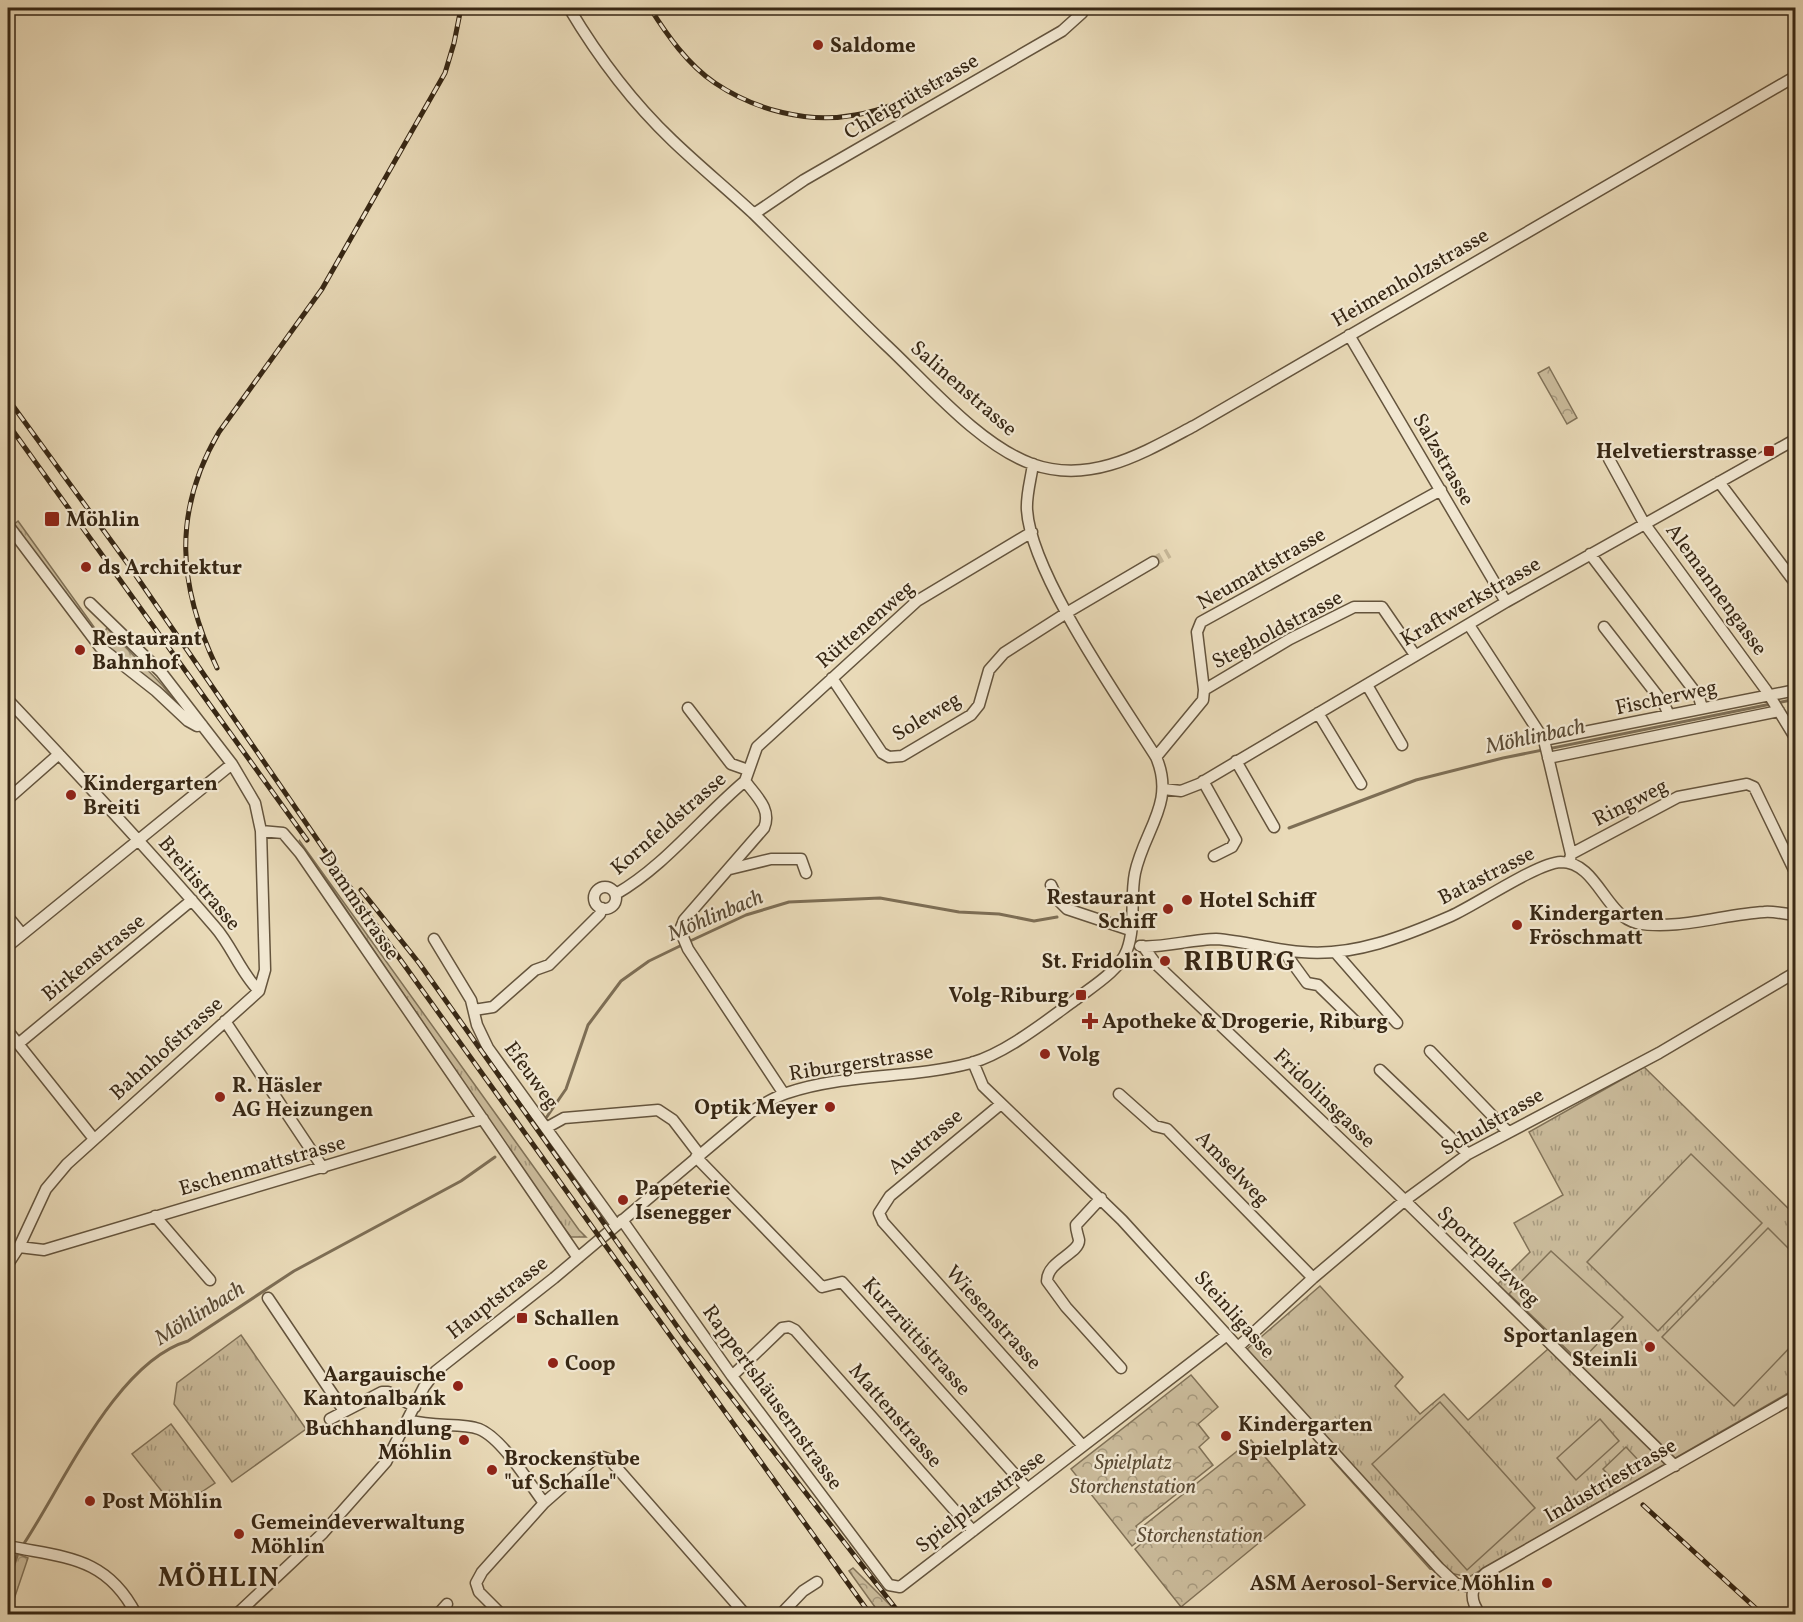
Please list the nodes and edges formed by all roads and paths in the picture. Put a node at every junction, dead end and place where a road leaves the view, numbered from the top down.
1 (569, 8) edge
2 (1083, 8) edge
3 (1796, 76) edge
4 (754, 214) junction
5 (1349, 335) junction
6 (1796, 439) edge
7 (1609, 459) dead end
8 (1033, 464) junction
9 (1719, 482) junction
10 (1441, 490) junction
11 (1644, 523) junction
12 (8, 525) edge
13 (1032, 532) junction
14 (1590, 554) junction
15 (1153, 562) tunnel mouth
16 (1796, 584) edge
17 (1506, 602) junction
18 (90, 603) dead end
19 (1068, 612) junction
20 (1469, 625) junction
21 (1604, 627) dead end
22 (1415, 655) junction
23 (832, 678) junction
24 (1367, 685) junction
25 (1204, 690) junction
26 (1796, 690) edge
27 (1769, 695) junction
28 (8, 700) edge
29 (688, 708) dead end
30 (1702, 708) junction
31 (1779, 711) junction
32 (1318, 713) junction
33 (1669, 715) junction
34 (203, 725) junction
35 (1796, 739) edge
36 (1544, 740) junction
37 (1402, 745) dead end
38 (59, 754) junction
39 (1156, 757) junction
40 (1548, 758) junction
41 (1236, 761) junction
42 (232, 764) junction
43 (747, 776) junction
44 (1203, 781) junction
45 (1361, 784) dead end
46 (1163, 789) junction
47 (8, 799) edge
48 (1274, 827) dead end
49 (261, 831) junction
50 (139, 839) junction
51 (1214, 856) dead end
52 (1571, 858) junction
53 (729, 869) junction
54 (806, 873) dead end
55 (1796, 874) edge
56 (1051, 885) dead end
57 (616, 894) junction
58 (192, 900) junction
59 (602, 908) junction
60 (1796, 915) edge
61 (8, 917) edge
62 (1130, 930) junction
63 (22, 934) junction
64 (434, 939) dead end
65 (1129, 943) junction
66 (8, 945) edge
67 (1143, 946) junction
68 (1283, 950) junction
69 (1335, 952) junction
70 (1796, 972) edge
71 (259, 991) junction
72 (474, 1010) junction
73 (225, 1021) junction
74 (1357, 1023) dead end
75 (1398, 1023) dead end
76 (8, 1031) edge
77 (18, 1044) junction
78 (1430, 1052) dead end
79 (973, 1062) junction
80 (1380, 1070) dead end
81 (784, 1094) junction
82 (1119, 1094) dead end
83 (1001, 1104) junction
84 (483, 1119) junction
85 (546, 1128) junction
86 (1508, 1132) junction
87 (94, 1139) junction
88 (1468, 1154) junction
89 (698, 1156) junction
90 (323, 1168) junction
91 (1101, 1198) junction
92 (1404, 1201) junction
93 (879, 1213) joint
94 (155, 1216) junction
95 (619, 1223) junction
96 (19, 1247) junction
97 (578, 1258) junction
98 (8, 1264) edge
99 (1312, 1278) junction
100 (210, 1280) dead end
101 (268, 1298) dead end
102 (1227, 1335) junction
103 (1238, 1347) junction
104 (1121, 1368) dead end
105 (732, 1376) junction
106 (1796, 1396) edge
107 (415, 1407) junction
108 (344, 1411) junction
109 (330, 1419) dead end
110 (409, 1420) junction
111 (1083, 1446) junction
112 (1676, 1466) junction
113 (1027, 1488) junction
114 (544, 1503) junction
115 (973, 1531) junction
116 (11, 1546) edge
117 (817, 1582) dead end
118 (900, 1587) joint
119 (1473, 1588) junction
120 (447, 1604) dead end
121 (135, 1614) edge
122 (237, 1614) edge
123 (438, 1614) edge
124 (501, 1614) edge
125 (744, 1614) edge
126 (781, 1614) edge
127 (1480, 1614) edge

1 - 4 street, Salinenstrasse
2 - 4 street, Chleigrütstrasse
3 - 5 street, Heimenholzstrasse
4 - 8 street, Salinenstrasse
5 - 8 street, Heimenholzstrasse
5 - 10 street, Salzstrasse
6 - 9 street, Kraftwerkstrasse
7 - 11 street, Alemannengasse
8 - 13 street
9 - 11 street, Kraftwerkstrasse
9 - 16 street
10 - 17 street, Salzstrasse
10 - 25 street, Neumattstrasse
11 - 14 street, Kraftwerkstrasse
11 - 27 street, Alemannengasse
12 - 34 street
13 - 19 street
13 - 23 street, Rüttenenweg
14 - 17 street, Kraftwerkstrasse
14 - 30 street
15 - 19 street, Soleweg
17 - 20 street, Kraftwerkstrasse
18 - 34 street
19 - 23 street, Soleweg
19 - 39 street
20 - 22 street, Kraftwerkstrasse
20 - 36 street
21 - 33 street
22 - 24 street, Kraftwerkstrasse
22 - 25 street, Stegholdstrasse
23 - 43 street, Rüttenenweg
24 - 32 street, Kraftwerkstrasse
24 - 37 street
25 - 39 street
26 - 27 street, Fischerweg
27 - 30 street, Fischerweg
27 - 31 street, Alemannengasse
28 - 38 street, Breitistrasse
29 - 43 street
30 - 33 street, Fischerweg
31 - 35 street, Alemannengasse
31 - 40 street
32 - 41 street, Kraftwerkstrasse
32 - 45 street
33 - 36 street, Fischerweg
34 - 42 street
36 - 40 street
38 - 47 street
38 - 50 street, Breitistrasse
39 - 46 street
40 - 52 street
41 - 44 street, Kraftwerkstrasse
41 - 48 street
42 - 49 street
42 - 50 street
43 - 53 street
43 - 57 street, Kornfeldstrasse
44 - 46 street, Kraftwerkstrasse
44 - 51 street
46 - 62 street
49 - 71 street
49 - 84 street, Dammstrasse
50 - 58 street, Breitistrasse
50 - 63 street
52 - 55 street, Ringweg
52 - 60 street
52 - 69 street, Batastrasse
53 - 54 street
53 - 81 street
56 - 62 street
57 - 59 street, Kornfeldstrasse
57 - 59 street, Kornfeldstrasse
58 - 71 street, Breitistrasse
58 - 77 street, Birkenstrasse
59 - 72 street, Kornfeldstrasse
61 - 63 street
62 - 65 street
63 - 66 street
64 - 72 street, Efeuweg
65 - 67 street, Batastrasse
65 - 79 street, Riburgerstrasse
67 - 68 street, Batastrasse
67 - 92 street, Fridolinsgasse
68 - 69 street, Batastrasse
68 - 74 street
69 - 75 street
70 - 86 street, Schulstrasse
71 - 73 street, Bahnhofstrasse
72 - 85 street, Efeuweg
73 - 87 street, Bahnhofstrasse
73 - 90 street
76 - 77 street
77 - 87 street
78 - 86 street
79 - 81 street, Riburgerstrasse
79 - 83 street, Steinligasse
80 - 88 street
81 - 89 street, Riburgerstrasse
82 - 99 street, Amselweg
83 - 91 street, Steinligasse
83 - 93 street, Austrasse
84 - 90 street, Eschenmattstrasse
84 - 97 street, Dammstrasse
85 - 89 street
85 - 95 street, Efeuweg
86 - 88 street, Schulstrasse
87 - 96 street, Bahnhofstrasse
88 - 92 street, Schulstrasse
89 - 95 street, Riburgerstrasse
89 - 113 street, Kurzrüttistrasse
90 - 94 street, Eschenmattstrasse
91 - 102 street, Steinligasse
91 - 104 street
92 - 99 street, Schulstrasse
92 - 112 street, Sportplatzweg
93 - 111 street, Wiesenstrasse
94 - 96 street, Eschenmattstrasse
94 - 100 street, Eschenmattstrasse
95 - 97 street, Riburgerstrasse
95 - 105 street, Rappertshäusernstrasse
96 - 98 street, Bahnhofstrasse
97 - 107 street, Hauptstrasse
99 - 103 street, Schulstrasse
101 - 108 street
102 - 103 street, Steinligasse
102 - 111 street, Spielplatzstrasse
103 - 119 street, Steinligasse
105 - 115 street, Mattenstrasse
105 - 118 street, Rappertshäusernstrasse
106 - 112 street, Industriestrasse
107 - 108 street
107 - 110 street, Hauptstrasse
108 - 109 street
110 - 114 street
110 - 122 street, Hauptstrasse
111 - 113 street, Spielplatzstrasse
112 - 119 street, Industriestrasse
113 - 115 street, Spielplatzstrasse
114 - 124 street
114 - 125 street
115 - 118 street, Spielplatzstrasse
116 - 121 street
117 - 126 street
119 - 127 street
120 - 123 street

